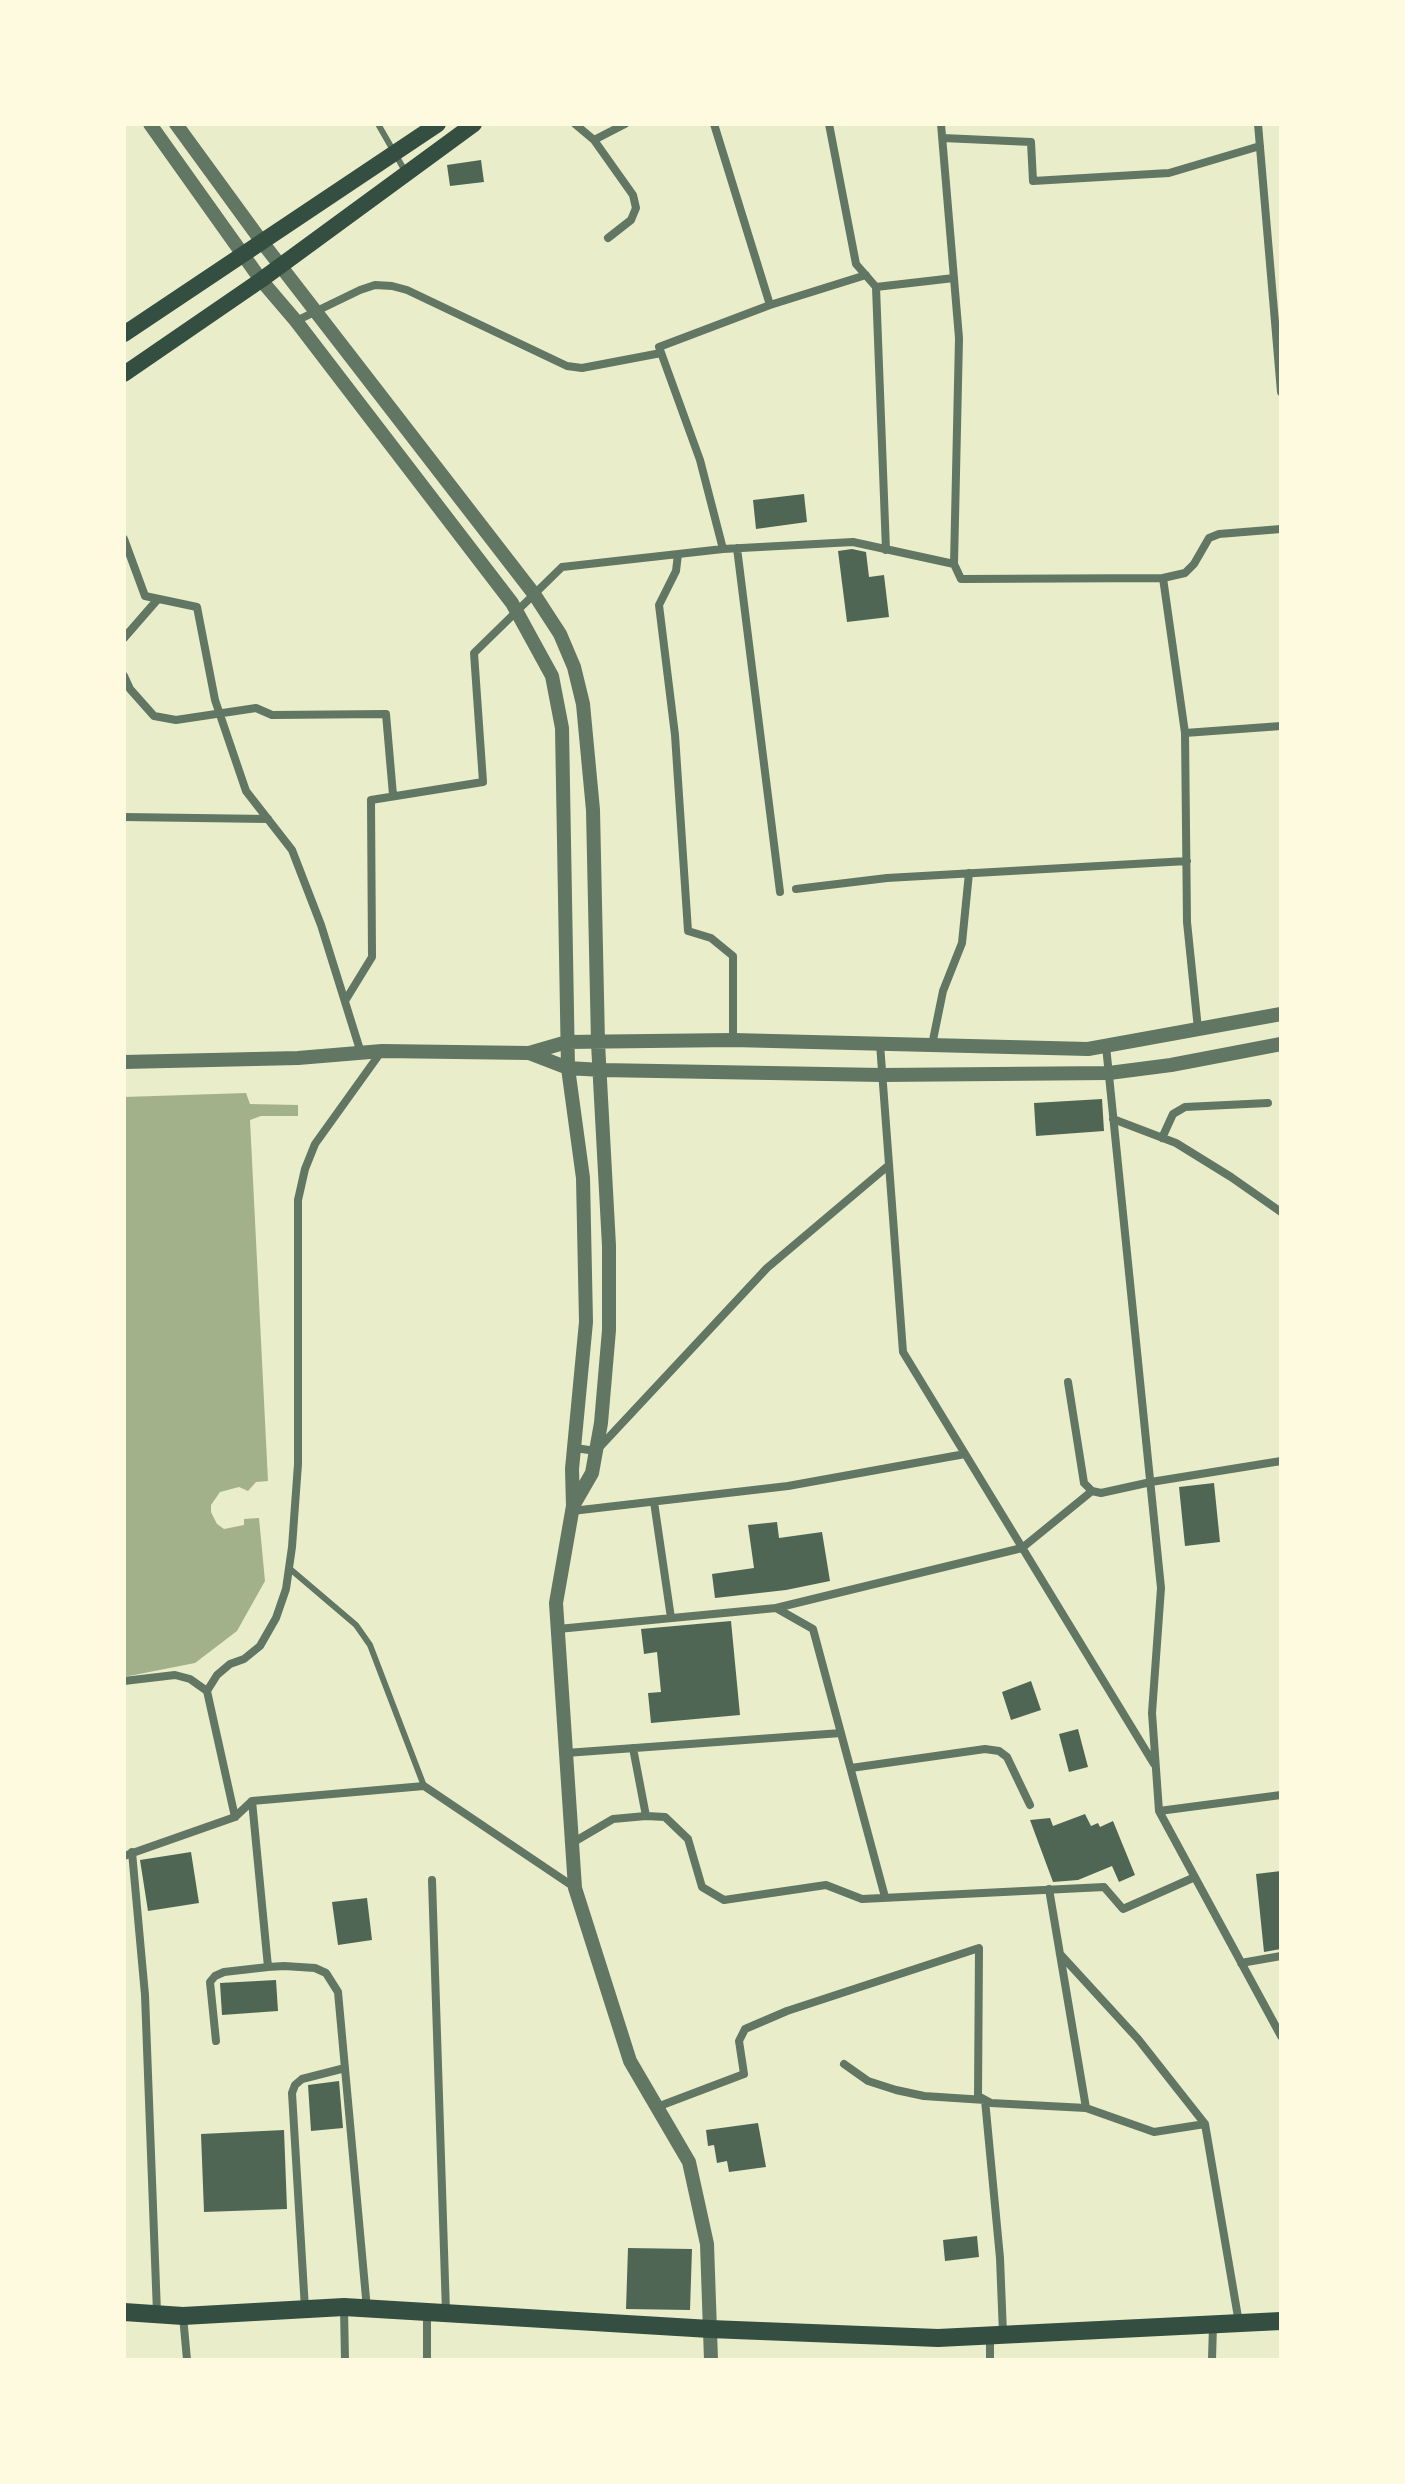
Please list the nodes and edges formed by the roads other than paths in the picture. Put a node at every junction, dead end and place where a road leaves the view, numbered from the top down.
1 (150, 124) edge
2 (176, 124) edge
3 (378, 124) edge
4 (438, 124) edge
5 (474, 124) edge
6 (575, 124) edge
7 (625, 124) edge
8 (714, 124) edge
9 (829, 124) edge
10 (941, 124) edge
11 (1258, 124) edge
12 (943, 138) junction
13 (594, 140) junction
14 (1260, 146) junction
15 (395, 153) junction
16 (407, 174) junction
17 (608, 238) dead end
18 (262, 242) junction
19 (242, 255) junction
20 (280, 266) junction
21 (866, 275) junction
22 (954, 278) junction
23 (261, 280) junction
24 (876, 287) junction
25 (770, 305) junction
26 (316, 309) junction
27 (296, 321) junction
28 (124, 334) edge
29 (661, 353) junction
30 (124, 374) edge
31 (1281, 392) edge
32 (1281, 529) edge
33 (124, 539) edge
34 (737, 548) junction
35 (723, 549) junction
36 (886, 550) junction
37 (678, 554) junction
38 (954, 564) junction
39 (1163, 578) junction
40 (534, 594) junction
41 (158, 599) junction
42 (516, 610) junction
43 (124, 638) edge
44 (124, 676) edge
45 (220, 712) junction
46 (1281, 726) edge
47 (1185, 733) junction
48 (393, 795) junction
49 (124, 817) edge
50 (268, 819) junction
51 (1187, 861) junction
52 (969, 873) junction
53 (796, 889) dead end
54 (780, 892) dead end
55 (345, 1001) junction
56 (1281, 1014) edge
57 (1198, 1029) junction
58 (733, 1040) junction
59 (567, 1042) junction
60 (598, 1043) junction
61 (880, 1044) junction
62 (1281, 1044) edge
63 (932, 1045) junction
64 (1106, 1046) junction
65 (382, 1051) junction
66 (361, 1053) junction
67 (529, 1053) junction
68 (124, 1062) edge
69 (568, 1068) junction
70 (601, 1070) junction
71 (1109, 1073) junction
72 (882, 1075) junction
73 (1268, 1103) dead end
74 (1113, 1119) junction
75 (1162, 1138) junction
76 (889, 1165) junction
77 (1281, 1212) edge
78 (1068, 1382) dead end
79 (575, 1448) junction
80 (596, 1451) junction
81 (965, 1454) junction
82 (1281, 1461) edge
83 (1151, 1482) junction
84 (1092, 1491) junction
85 (654, 1502) junction
86 (573, 1509) junction
87 (1022, 1548) junction
88 (289, 1568) junction
89 (776, 1608) junction
90 (671, 1618) junction
91 (558, 1629) junction
92 (124, 1681) edge
93 (207, 1691) junction
94 (841, 1733) junction
95 (633, 1748) junction
96 (566, 1753) junction
97 (851, 1768) junction
98 (1156, 1768) junction
99 (424, 1786) junction
100 (1281, 1795) edge
101 (252, 1801) junction
102 (1030, 1805) dead end
103 (1159, 1811) junction
104 (646, 1816) junction
105 (235, 1817) junction
106 (572, 1843) junction
107 (128, 1854) edge
108 (1195, 1877) junction
109 (432, 1880) dead end
110 (575, 1888) junction
111 (1049, 1889) junction
112 (885, 1897) junction
113 (1060, 1954) junction
114 (1281, 1956) edge
115 (1241, 1963) junction
116 (268, 1967) junction
117 (1281, 2036) edge
118 (216, 2041) dead end
119 (844, 2064) dead end
120 (345, 2068) junction
121 (985, 2100) junction
122 (657, 2107) junction
123 (1086, 2108) junction
124 (1205, 2124) junction
125 (344, 2307) junction
126 (305, 2309) junction
127 (367, 2309) junction
128 (427, 2311) junction
129 (124, 2312) edge
130 (446, 2312) junction
131 (157, 2314) junction
132 (183, 2316) junction
133 (1281, 2321) edge
134 (1239, 2323) junction
135 (1213, 2325) junction
136 (710, 2329) junction
137 (996, 2335) junction
138 (187, 2360) edge
139 (345, 2360) edge
140 (427, 2360) edge
141 (711, 2360) edge
142 (990, 2360) edge
143 (1212, 2360) edge

1 - 19 street
2 - 18 street
3 - 15 lane
4 - 15 main road
5 - 16 main road
6 - 13 street
7 - 13 street
8 - 25 street
9 - 21 street
10 - 12 street
11 - 14 street
12 - 14 street
12 - 22 street
13 - 17 street
14 - 31 street
15 - 16 lane
15 - 18 main road
16 - 20 main road
18 - 19 main road
18 - 20 street
19 - 23 street
19 - 28 main road
20 - 23 main road
20 - 26 street
21 - 24 street
21 - 25 street
22 - 24 street
22 - 38 street
23 - 27 street
23 - 30 main road
24 - 36 street
25 - 29 street
26 - 27 street
26 - 29 street
26 - 40 street
27 - 42 street
29 - 35 street
32 - 39 street
33 - 41 street
34 - 35 street
34 - 36 street
34 - 54 street
35 - 37 street
36 - 38 street
37 - 40 street
37 - 58 street
38 - 39 street
39 - 47 street
40 - 42 street
40 - 60 street
41 - 43 street
41 - 45 street
42 - 48 street
42 - 59 street
44 - 45 street
45 - 48 street
45 - 50 street
46 - 47 street
47 - 51 street
48 - 55 street
49 - 50 street
50 - 55 street
51 - 52 street
51 - 57 street
52 - 53 street
52 - 63 street
55 - 66 street
56 - 57 street
57 - 64 street
58 - 60 street
58 - 61 street
59 - 60 street
59 - 67 street
59 - 69 street
60 - 70 street
61 - 63 street
61 - 72 street
62 - 71 street
63 - 64 street
64 - 71 street
65 - 66 street
65 - 67 street
65 - 88 street
66 - 68 street
67 - 69 street
69 - 70 street
69 - 79 street
70 - 72 street
70 - 80 street
71 - 72 street
71 - 74 street
72 - 76 street
73 - 75 street
74 - 75 street
74 - 83 street
75 - 77 street
76 - 80 street
76 - 81 street
78 - 84 street
79 - 80 street
79 - 86 street
80 - 86 street
81 - 85 street
81 - 87 street
82 - 83 street
83 - 84 street
83 - 98 street
84 - 87 street
85 - 86 street
85 - 90 street
86 - 91 street
87 - 89 street
87 - 98 street
88 - 93 street
88 - 99 lane
89 - 90 street
89 - 94 street
90 - 91 street
91 - 96 street
92 - 93 street
93 - 105 street
94 - 95 street
94 - 97 street
95 - 96 street
95 - 104 street
96 - 106 street
97 - 102 street
97 - 112 street
98 - 103 street
99 - 101 street
99 - 110 street
100 - 103 street
101 - 105 street
101 - 116 street
103 - 108 street
104 - 106 street
104 - 112 street
105 - 107 street
106 - 110 street
107 - 131 street
108 - 111 street
108 - 115 street
109 - 130 street
110 - 122 street
111 - 112 street
111 - 113 street
113 - 123 street
113 - 124 street
114 - 115 street
115 - 117 street
116 - 118 street
116 - 120 street
119 - 121 street
120 - 126 street
120 - 127 street
121 - 122 street
121 - 123 street
121 - 137 street
122 - 136 street
123 - 124 street
124 - 134 street
125 - 126 main road
125 - 127 main road
125 - 139 street
126 - 132 main road
127 - 128 main road
128 - 130 main road
128 - 140 street
129 - 131 main road
130 - 136 main road
131 - 132 main road
132 - 138 street
133 - 134 main road
134 - 135 main road
135 - 137 main road
135 - 143 street
136 - 137 main road
136 - 141 street
137 - 142 street

